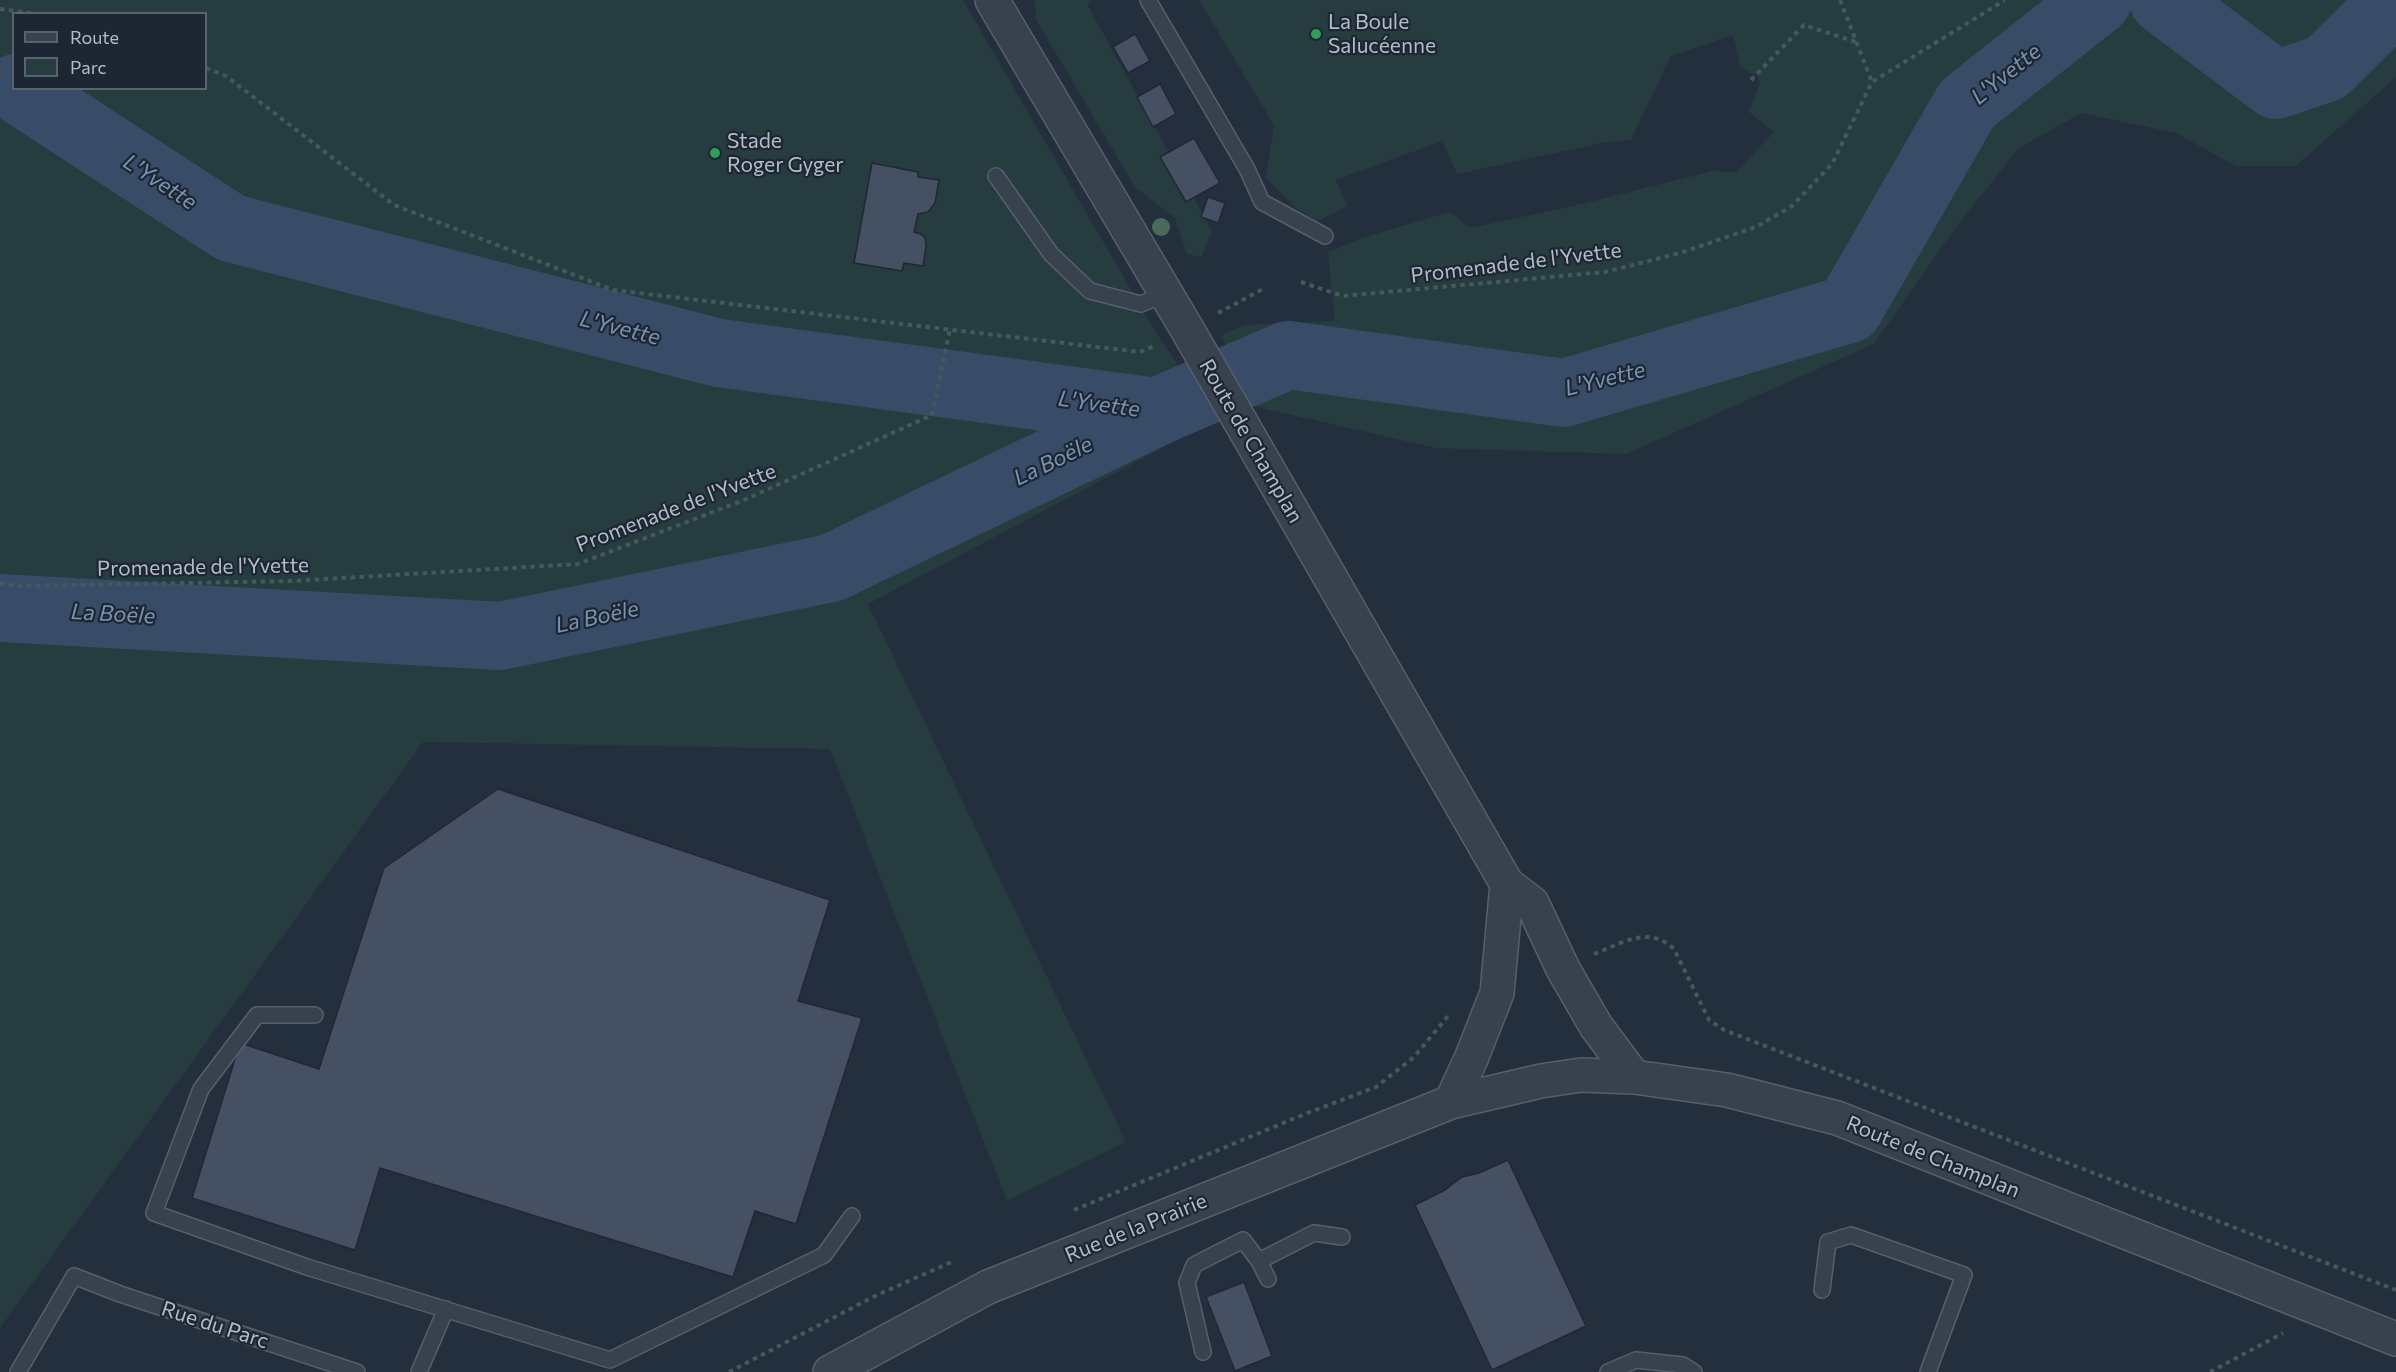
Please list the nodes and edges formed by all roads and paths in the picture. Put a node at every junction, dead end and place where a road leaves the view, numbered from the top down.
1 (992, 0) edge
2 (1148, 0) edge
3 (1840, 0) edge
4 (2005, 0) edge
5 (0, 9) edge
6 (23, 12) edge
7 (1856, 42) junction
8 (207, 68) edge
9 (1751, 80) dead end
10 (1872, 82) junction
11 (996, 176) dead end
12 (1325, 236) dead end
13 (1300, 282) dead end
14 (1263, 288) dead end
15 (1166, 294) junction
16 (950, 329) junction
17 (1187, 329) junction
18 (0, 583) edge
19 (1507, 884) junction
20 (1563, 969) junction
21 (1497, 993) junction
22 (315, 1015) dead end
23 (1634, 1077) junction
24 (1450, 1102) junction
25 (1070, 1213) dead end
26 (852, 1216) dead end
27 (1342, 1238) dead end
28 (955, 1261) dead end
29 (1259, 1261) junction
30 (1268, 1279) dead end
31 (1822, 1290) dead end
32 (2396, 1290) edge
33 (446, 1310) junction
34 (2324, 1312) junction
35 (2396, 1339) edge
36 (1203, 1352) dead end
37 (852, 1367) edge
38 (18, 1372) edge
39 (357, 1372) edge
40 (419, 1372) edge
41 (729, 1372) edge
42 (1608, 1372) edge
43 (1694, 1372) edge
44 (1928, 1372) edge
45 (2210, 1372) edge

1 - 15 street, Route de Champlan
2 - 12 lane
3 - 7 path
4 - 10 path
5 - 6 path
7 - 9 path
7 - 10 path
8 - 16 path
10 - 13 path, Promenade de l'Yvette
11 - 15 lane
14 - 17 path
15 - 17 street, Route de Champlan
16 - 17 path
16 - 18 path, Promenade de l'Yvette
17 - 19 street, Route de Champlan
19 - 20 street
19 - 21 street
20 - 23 street
20 - 32 path
21 - 24 street
21 - 25 path
22 - 33 lane
23 - 24 street, Route de Champlan
23 - 34 street, Route de Champlan
24 - 37 street, Rue de la Prairie
26 - 33 lane
27 - 29 lane
28 - 41 path
29 - 30 lane
29 - 36 lane
31 - 44 lane
33 - 40 lane
34 - 35 street, Route de Champlan
34 - 45 path
38 - 39 lane, Rue du Parc
42 - 43 lane

